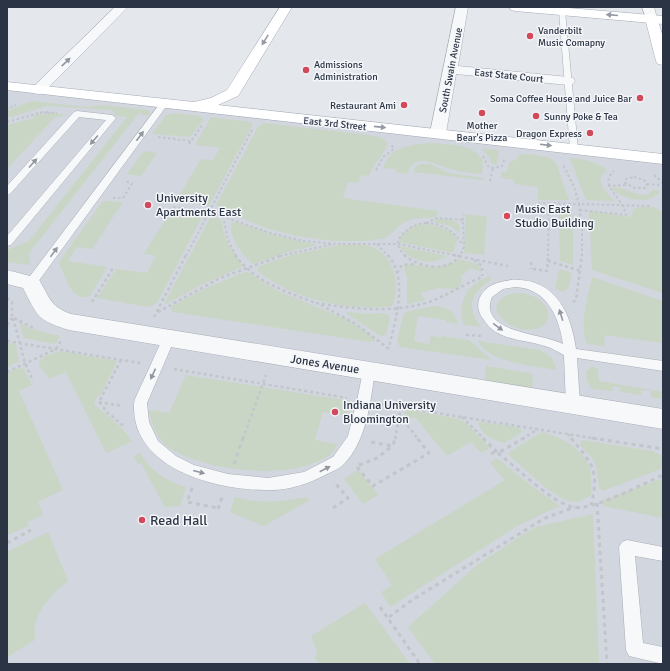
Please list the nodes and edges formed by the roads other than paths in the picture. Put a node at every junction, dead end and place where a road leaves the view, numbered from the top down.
1 (122, 7) edge
2 (286, 7) edge
3 (462, 7) edge
4 (515, 7) edge
5 (562, 11) junction
6 (654, 15) edge
7 (663, 61) edge
8 (450, 69) junction
9 (568, 81) junction
10 (9, 88) edge
11 (38, 90) junction
12 (233, 93) junction
13 (170, 104) junction
14 (256, 121) junction
15 (438, 133) junction
16 (574, 148) junction
17 (663, 159) edge
18 (7, 192) edge
19 (7, 243) edge
20 (7, 277) edge
21 (31, 283) junction
22 (169, 338) junction
23 (571, 353) junction
24 (663, 366) edge
25 (369, 371) junction
26 (573, 404) junction
27 (663, 419) edge
28 (663, 554) edge
29 (663, 656) edge

11 -> 1 street
2 -> 12 main road
3 - 8 street, South Swain Avenue
4 - 5 main road
6 -> 5 main road
5 - 9 lane
6 - 7 main road
8 - 9 street, East State Court
8 - 15 street, South Swain Avenue
9 - 16 lane
10 - 11 main road, East 3rd Street
11 - 13 main road, East 3rd Street
12 - 13 main road
12 - 14 main road
13 - 14 main road, East 3rd Street
21 -> 13 lane
14 -> 15 main road, East 3rd Street
15 -> 16 main road, East 3rd Street
16 - 17 main road, East 3rd Street
18 -> 19 lane
20 - 21 street
21 - 22 street, Jones Avenue
22 - 25 street, Jones Avenue
22 -> 25 lane
23 -> 23 lane
23 - 24 lane
23 - 26 lane
25 - 26 street, Jones Avenue
26 - 27 street, Jones Avenue
28 - 29 lane

